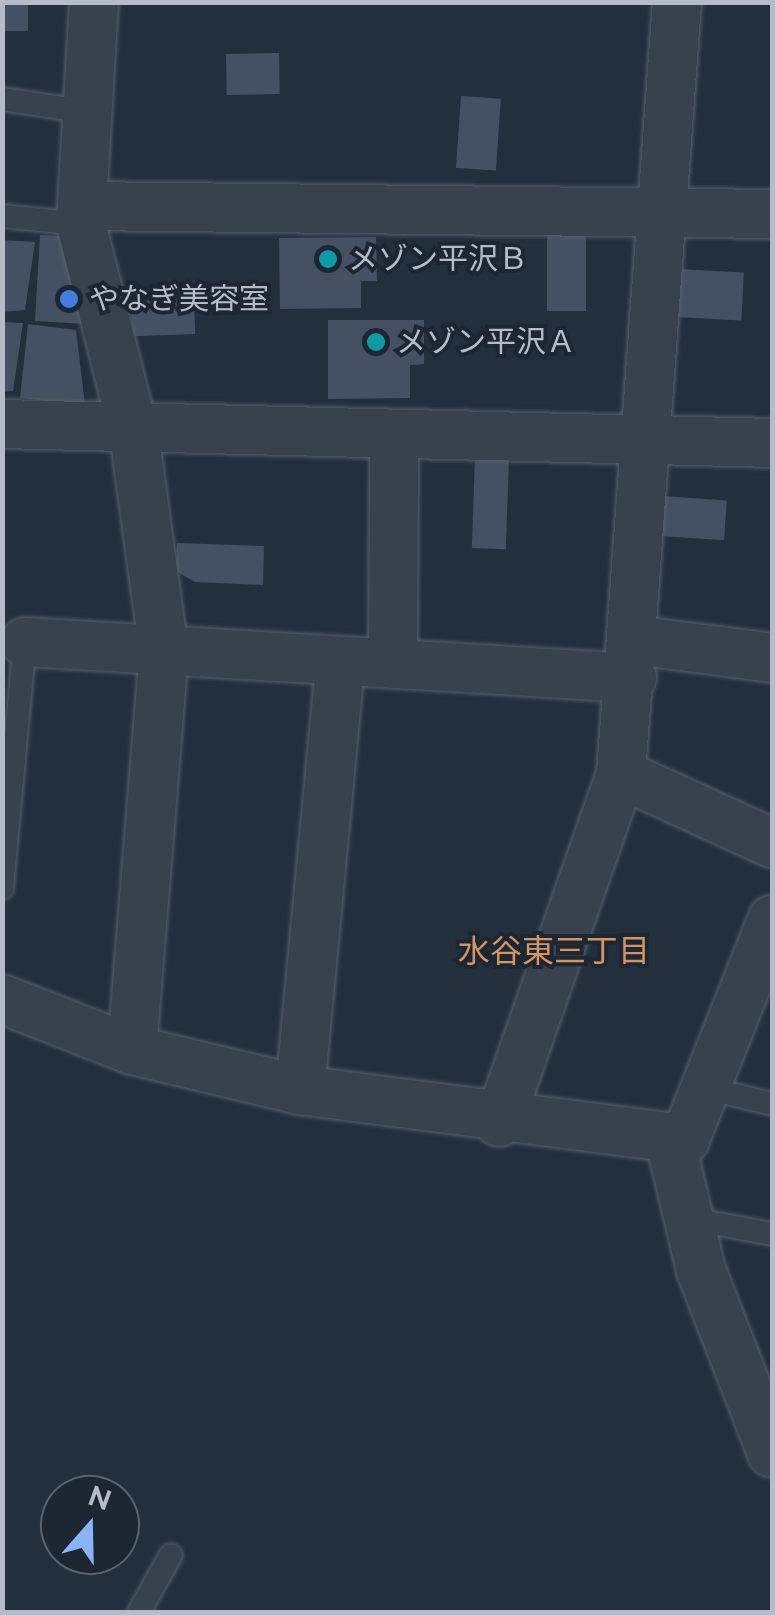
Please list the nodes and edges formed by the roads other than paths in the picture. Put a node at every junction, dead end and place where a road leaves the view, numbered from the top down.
1 (94, 2) edge
2 (677, 2) edge
3 (2, 99) edge
4 (89, 112) junction
5 (663, 208) junction
6 (772, 214) edge
7 (81, 215) junction
8 (2, 216) edge
9 (2, 424) edge
10 (134, 433) junction
11 (648, 434) junction
12 (394, 435) junction
13 (772, 443) edge
14 (24, 642) joint
15 (164, 651) junction
16 (772, 658) edge
17 (633, 659) junction
18 (393, 664) junction
19 (340, 665) junction
20 (620, 774) junction
21 (772, 843) edge
22 (2, 888) edge
23 (772, 920) edge
24 (2, 999) edge
25 (132, 1050) junction
26 (710, 1089) junction
27 (300, 1090) junction
28 (772, 1104) edge
29 (499, 1122) junction
30 (670, 1140) junction
31 (687, 1218) junction
32 (772, 1234) edge
33 (762, 1381) edge
34 (772, 1453) edge
35 (172, 1554) dead end
36 (139, 1612) edge

1 - 4 street
2 - 5 street
3 - 4 lane
4 - 7 street
5 - 6 street
5 - 7 street
5 - 11 street
7 - 8 lane
7 - 10 street
9 - 10 street
10 - 12 street
10 - 15 street
11 - 12 street
11 - 13 street
11 - 17 street
12 - 18 street
14 - 15 street
14 - 22 lane
15 - 19 street
15 - 25 street
16 - 17 street
17 - 18 street
17 - 20 street
18 - 19 street
19 - 27 street
20 - 21 street
20 - 29 street
23 - 26 street
24 - 25 street
25 - 27 street
26 - 28 lane
26 - 30 street
27 - 29 street
29 - 30 street
30 - 31 street
31 - 32 lane
31 - 33 street
33 - 34 street
35 - 36 lane

